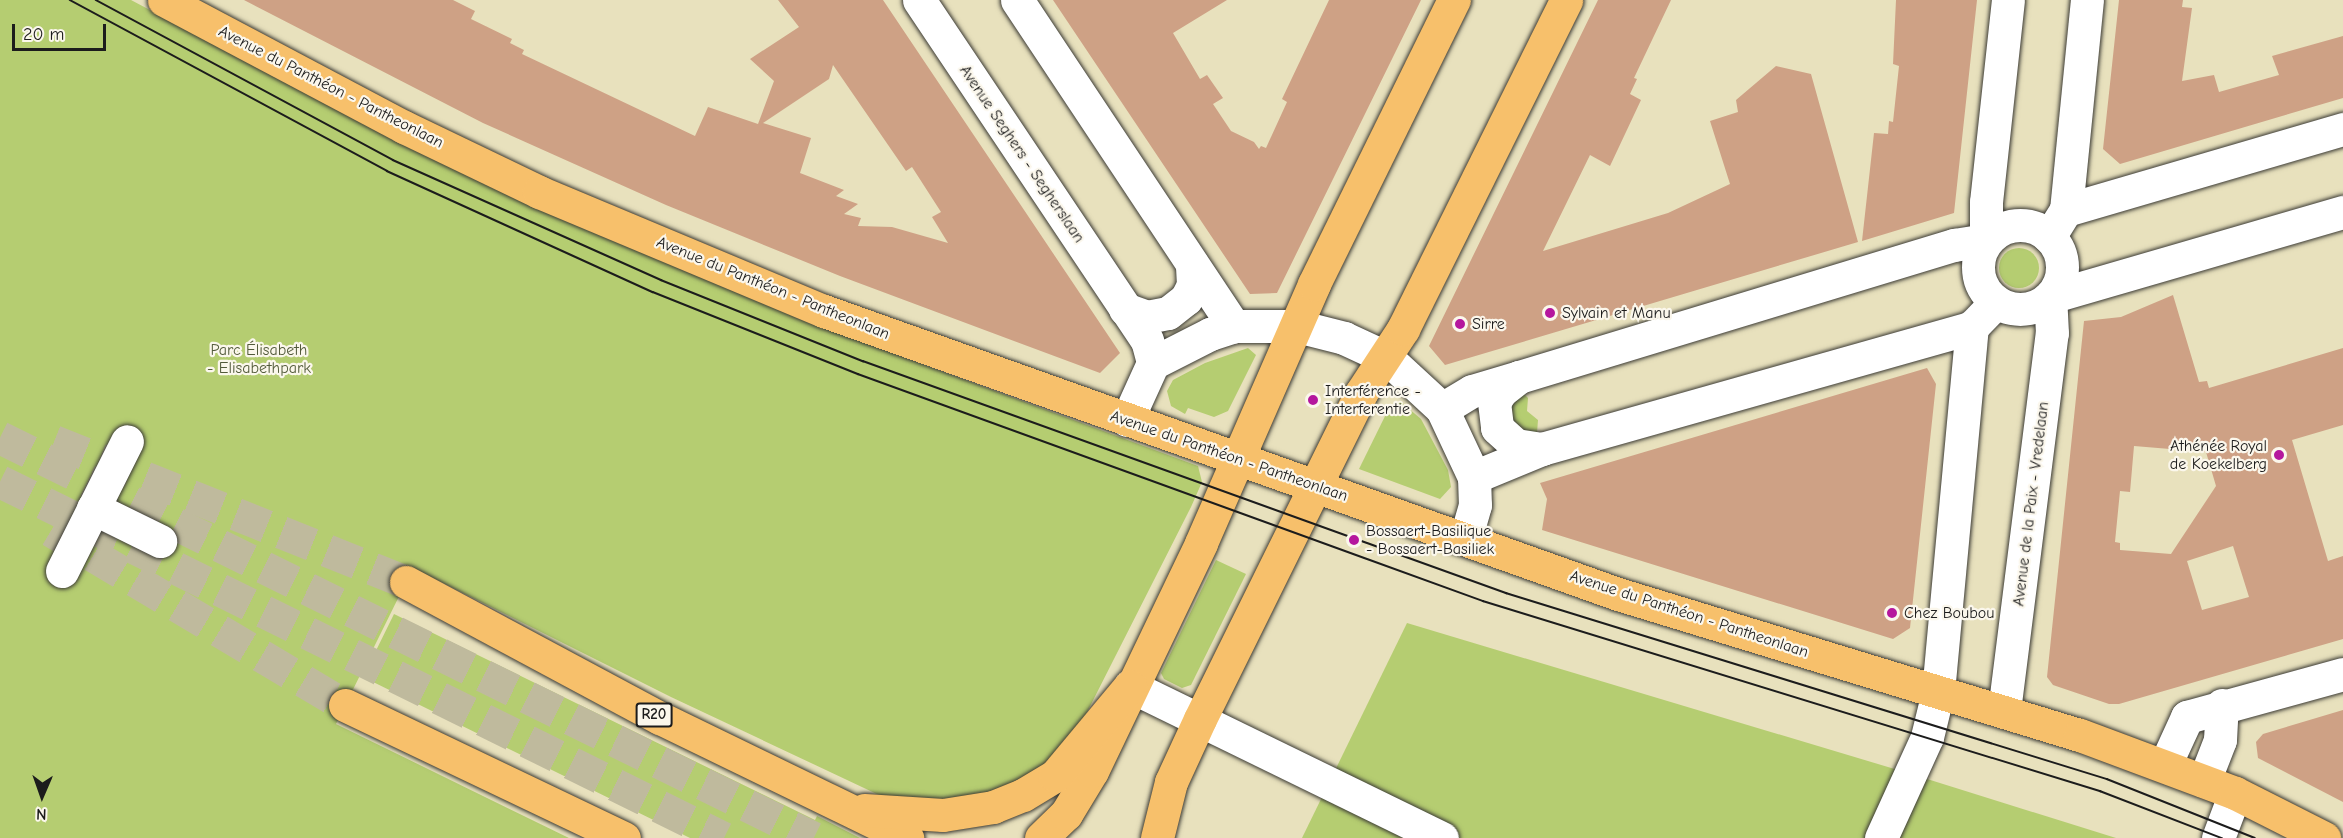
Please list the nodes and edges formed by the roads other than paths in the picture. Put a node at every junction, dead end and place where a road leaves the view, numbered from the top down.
1 (164, 0) edge
2 (919, 0) edge
3 (1017, 0) edge
4 (1454, 0) edge
5 (1566, 0) edge
6 (2008, 0) edge
7 (2086, 0) edge
8 (2343, 129) edge
9 (2343, 212) edge
10 (2058, 223) junction
11 (1986, 240) junction
12 (1192, 264) junction
13 (2050, 297) junction
14 (1996, 302) junction
15 (1125, 309) junction
16 (1234, 326) junction
17 (1297, 326) junction
18 (1972, 327) junction
19 (1387, 358) junction
20 (1154, 363) junction
21 (1519, 377) junction
22 (1442, 409) junction
23 (1127, 420) junction
24 (127, 441) dead end
25 (1542, 449) junction
26 (1238, 459) junction
27 (1474, 477) junction
28 (1316, 487) junction
29 (93, 508) junction
30 (1465, 539) junction
31 (160, 541) dead end
32 (62, 571) dead end
33 (406, 582) tunnel mouth
34 (2343, 674) edge
35 (1130, 686) junction
36 (1938, 692) junction
37 (345, 705) tunnel mouth
38 (2222, 705) junction
39 (2004, 711) junction
40 (1200, 719) junction
41 (2165, 765) junction
42 (2204, 781) junction
43 (2235, 793) junction
44 (822, 799) junction
45 (624, 838) edge
46 (907, 838) edge
47 (1041, 838) edge
48 (1157, 838) edge
49 (1442, 838) edge
50 (1881, 838) edge
51 (2218, 838) edge
52 (2324, 838) edge

1 - 23 main road, Avenue du Panthéon - Pantheonlaan
2 - 15 street, Avenue Seghers - Segherslaan
3 - 12 street
4 - 17 main road
5 - 19 main road
6 - 11 street
7 - 10 street
8 - 10 street
9 - 13 street
10 - 11 street
10 - 13 street
11 - 14 street
11 - 21 street
12 - 15 street
12 - 16 street
13 - 14 street
13 - 39 street, Avenue de la Paix - Vredelaan
14 - 18 street
15 - 20 street, Avenue Seghers - Segherslaan
16 - 17 street
16 - 20 street
17 - 19 street
17 - 26 main road
18 - 25 street
18 - 36 street
19 - 22 street
19 - 28 main road
20 - 23 street
21 - 22 street
21 - 25 street
22 - 27 street
23 - 26 main road, Avenue du Panthéon - Pantheonlaan
24 - 29 street
25 - 27 street
26 - 28 main road, Avenue du Panthéon - Pantheonlaan
26 - 35 main road
27 - 30 street
28 - 30 main road, Avenue du Panthéon - Pantheonlaan
28 - 40 main road
29 - 31 street
29 - 32 street
30 - 36 main road, Avenue du Panthéon - Pantheonlaan
33 - 44 main road, R20
34 - 38 street
35 - 40 street
35 - 44 main road
35 - 47 main road
36 - 39 main road, Avenue du Panthéon - Pantheonlaan
36 - 50 street
37 - 45 main road
38 - 41 street
38 - 42 street
39 - 41 main road, Avenue du Panthéon - Pantheonlaan
40 - 48 main road
40 - 49 street
41 - 42 main road, Avenue du Panthéon - Pantheonlaan
42 - 43 main road, Avenue du Panthéon - Pantheonlaan
43 - 51 street
43 - 52 main road, Avenue du Panthéon - Pantheonlaan
44 - 46 main road, R20

